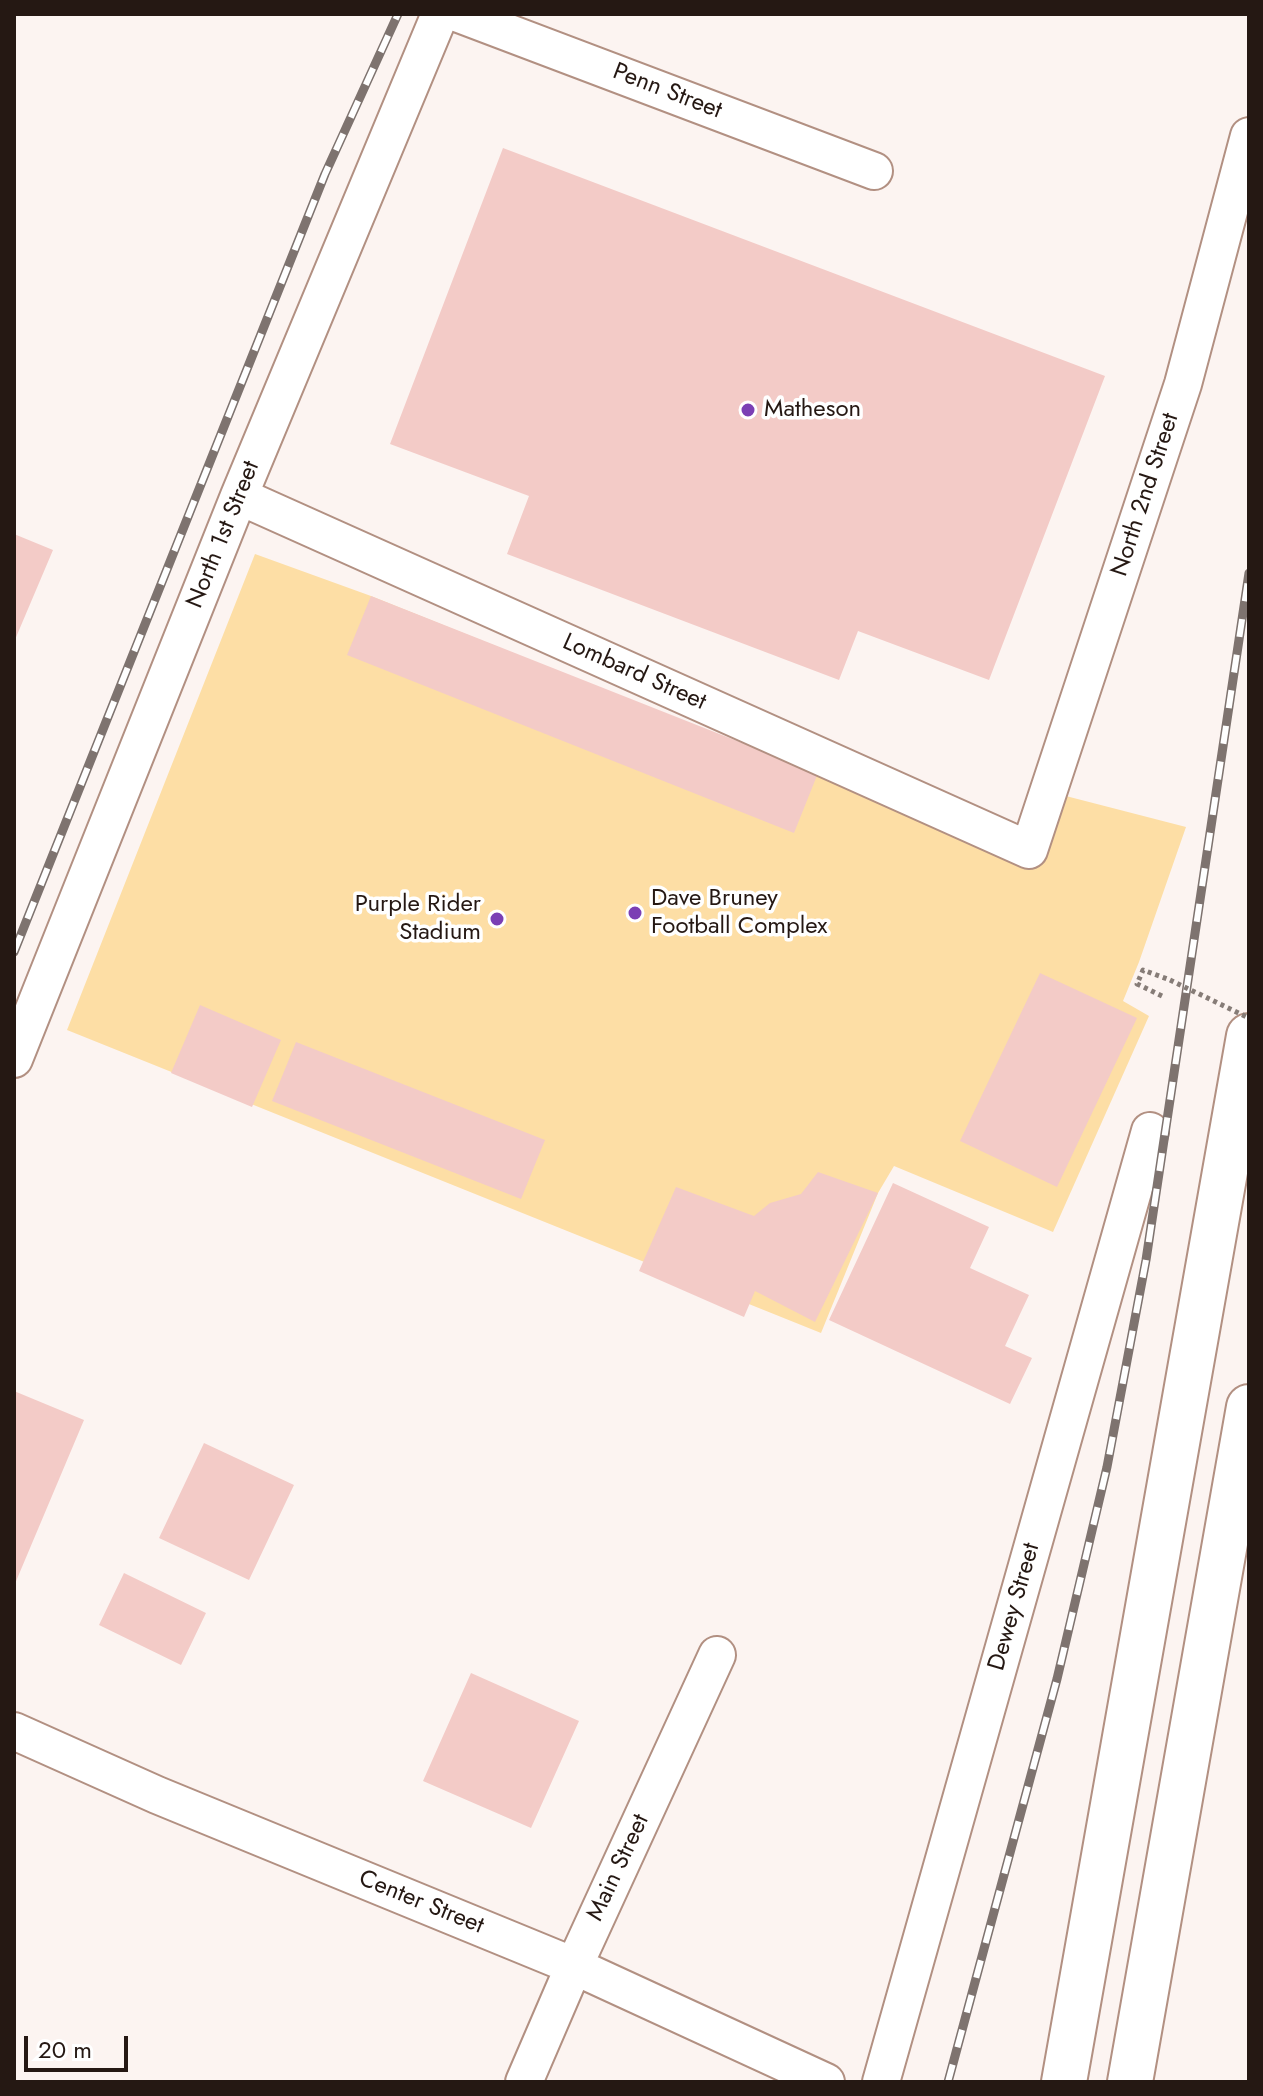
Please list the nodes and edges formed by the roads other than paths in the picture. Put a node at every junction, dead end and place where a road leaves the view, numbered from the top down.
1 (440, 14) edge
2 (459, 14) edge
3 (1249, 136) edge
4 (874, 171) dead end
5 (239, 496) junction
6 (1029, 850) joint
7 (1249, 1036) edge
8 (14, 1059) edge
9 (1150, 1131) dead end
10 (1249, 1407) edge
11 (717, 1655) dead end
12 (14, 1731) edge
13 (574, 1966) junction
14 (1065, 2076) edge
15 (524, 2082) edge
16 (826, 2082) edge
17 (881, 2082) edge
18 (1130, 2082) edge

1 - 5 street, North 1st Street
2 - 4 street, Penn Street
3 - 6 street, North 2nd Street
5 - 6 street, Lombard Street
5 - 8 street, North 1st Street
7 - 14 highway
9 - 17 street, Dewey Street
10 - 18 highway
11 - 13 street, Main Street
12 - 13 street, Center Street
13 - 15 street, Main Street
13 - 16 street, Center Street

